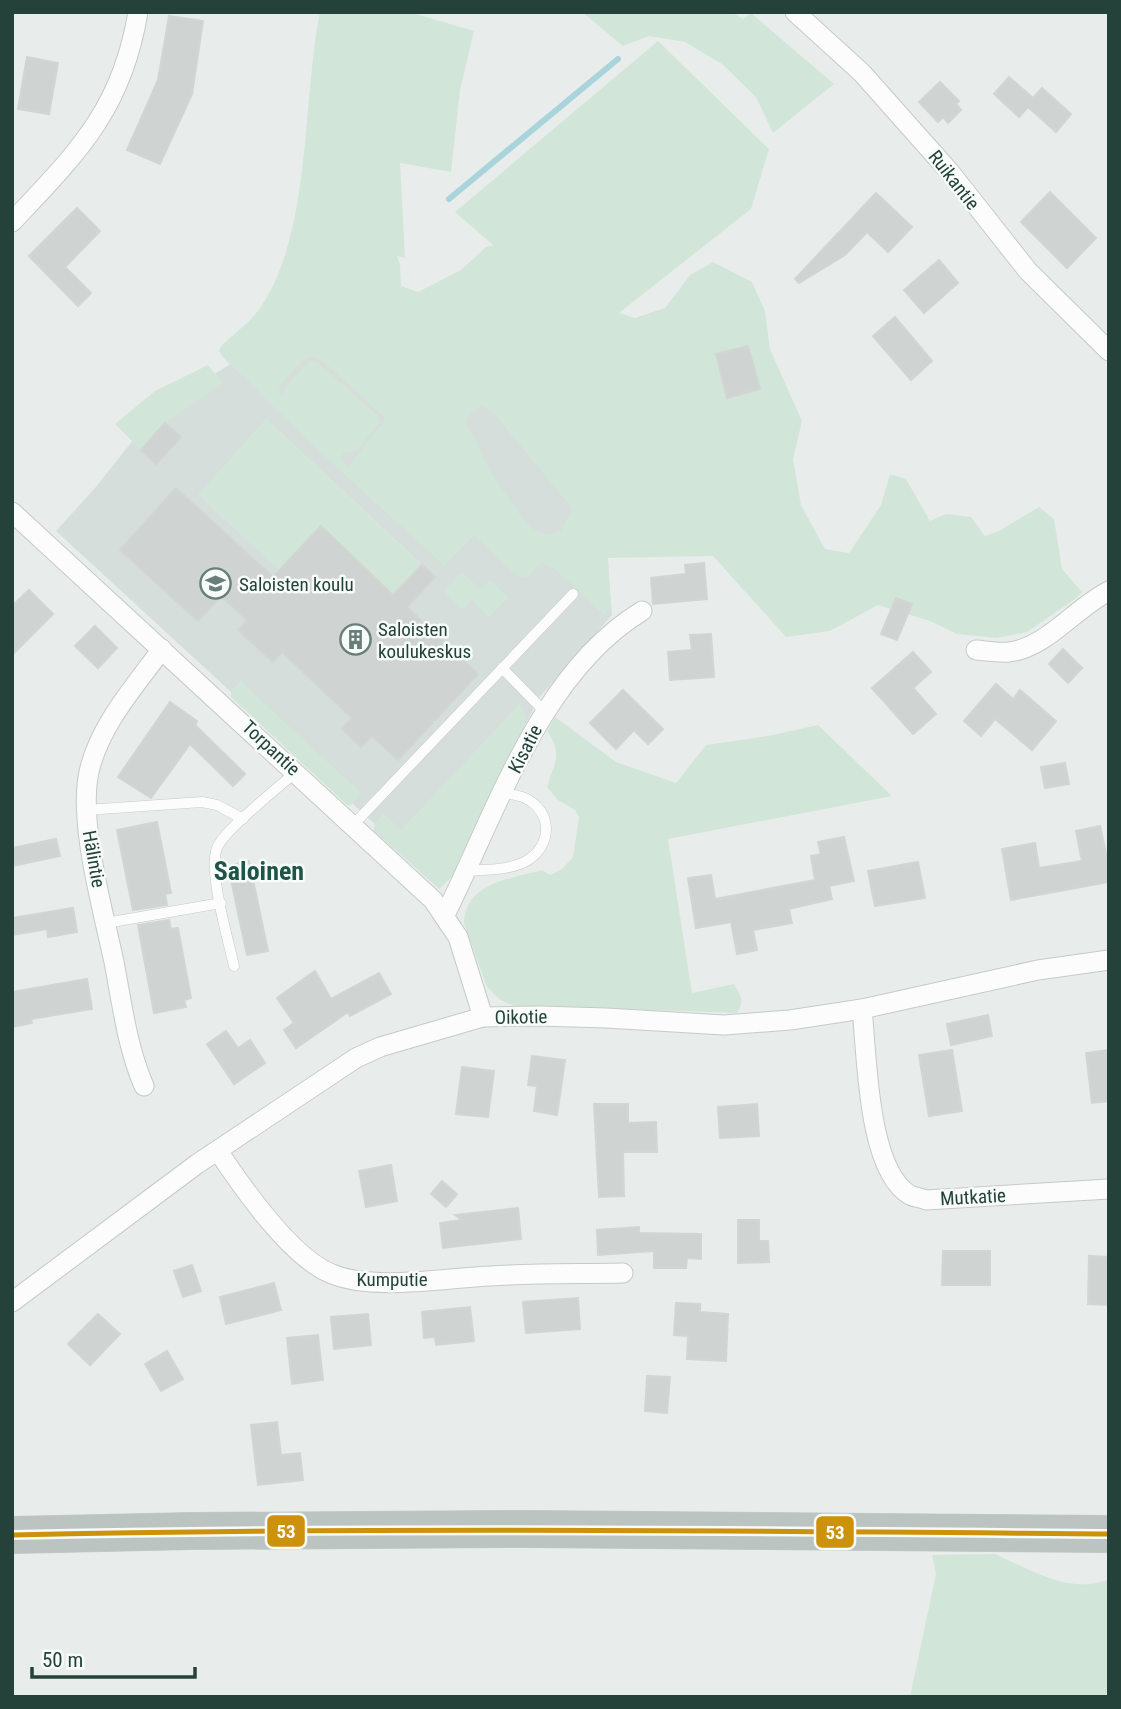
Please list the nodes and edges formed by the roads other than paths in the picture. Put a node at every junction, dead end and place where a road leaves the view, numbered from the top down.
1 (138, 12) edge
2 (795, 12) edge
3 (12, 222) edge
4 (1109, 351) edge
5 (12, 512) edge
6 (1109, 591) edge
7 (573, 594) dead end
8 (642, 611) dead end
9 (162, 649) junction
10 (976, 650) dead end
11 (502, 668) junction
12 (544, 711) junction
13 (296, 771) junction
14 (503, 793) junction
15 (86, 810) junction
16 (243, 819) junction
17 (354, 824) junction
18 (468, 870) junction
19 (221, 903) junction
20 (445, 915) junction
21 (106, 923) junction
22 (1109, 960) edge
23 (234, 966) dead end
24 (862, 1009) junction
25 (482, 1017) junction
26 (144, 1086) dead end
27 (218, 1151) junction
28 (1109, 1189) edge
29 (623, 1273) dead end
30 (12, 1302) edge
31 (1109, 1534) edge
32 (12, 1535) edge

1 - 3 street
2 - 4 street, Ruikantie
5 - 9 street, Torpantie
6 - 10 street
7 - 11 lane
8 - 12 street, Kisatie
9 - 13 street, Torpantie
9 - 15 street, Hälintie
11 - 12 lane
11 - 17 lane
12 - 14 street, Kisatie
13 - 16 lane
13 - 17 street, Torpantie
14 - 18 street, Kisatie
14 - 18 lane
15 - 16 lane
15 - 21 street, Hälintie
16 - 19 lane
17 - 20 street, Torpantie
18 - 20 street, Kisatie
19 - 21 lane
19 - 23 lane
20 - 25 street, Torpantie
21 - 26 street, Hälintie
22 - 24 street, Oikotie
24 - 25 street, Oikotie
24 - 28 street, Mutkatie
25 - 27 street, Oikotie
27 - 29 street, Kumputie
27 - 30 street, Oikotie
31 - 32 highway

